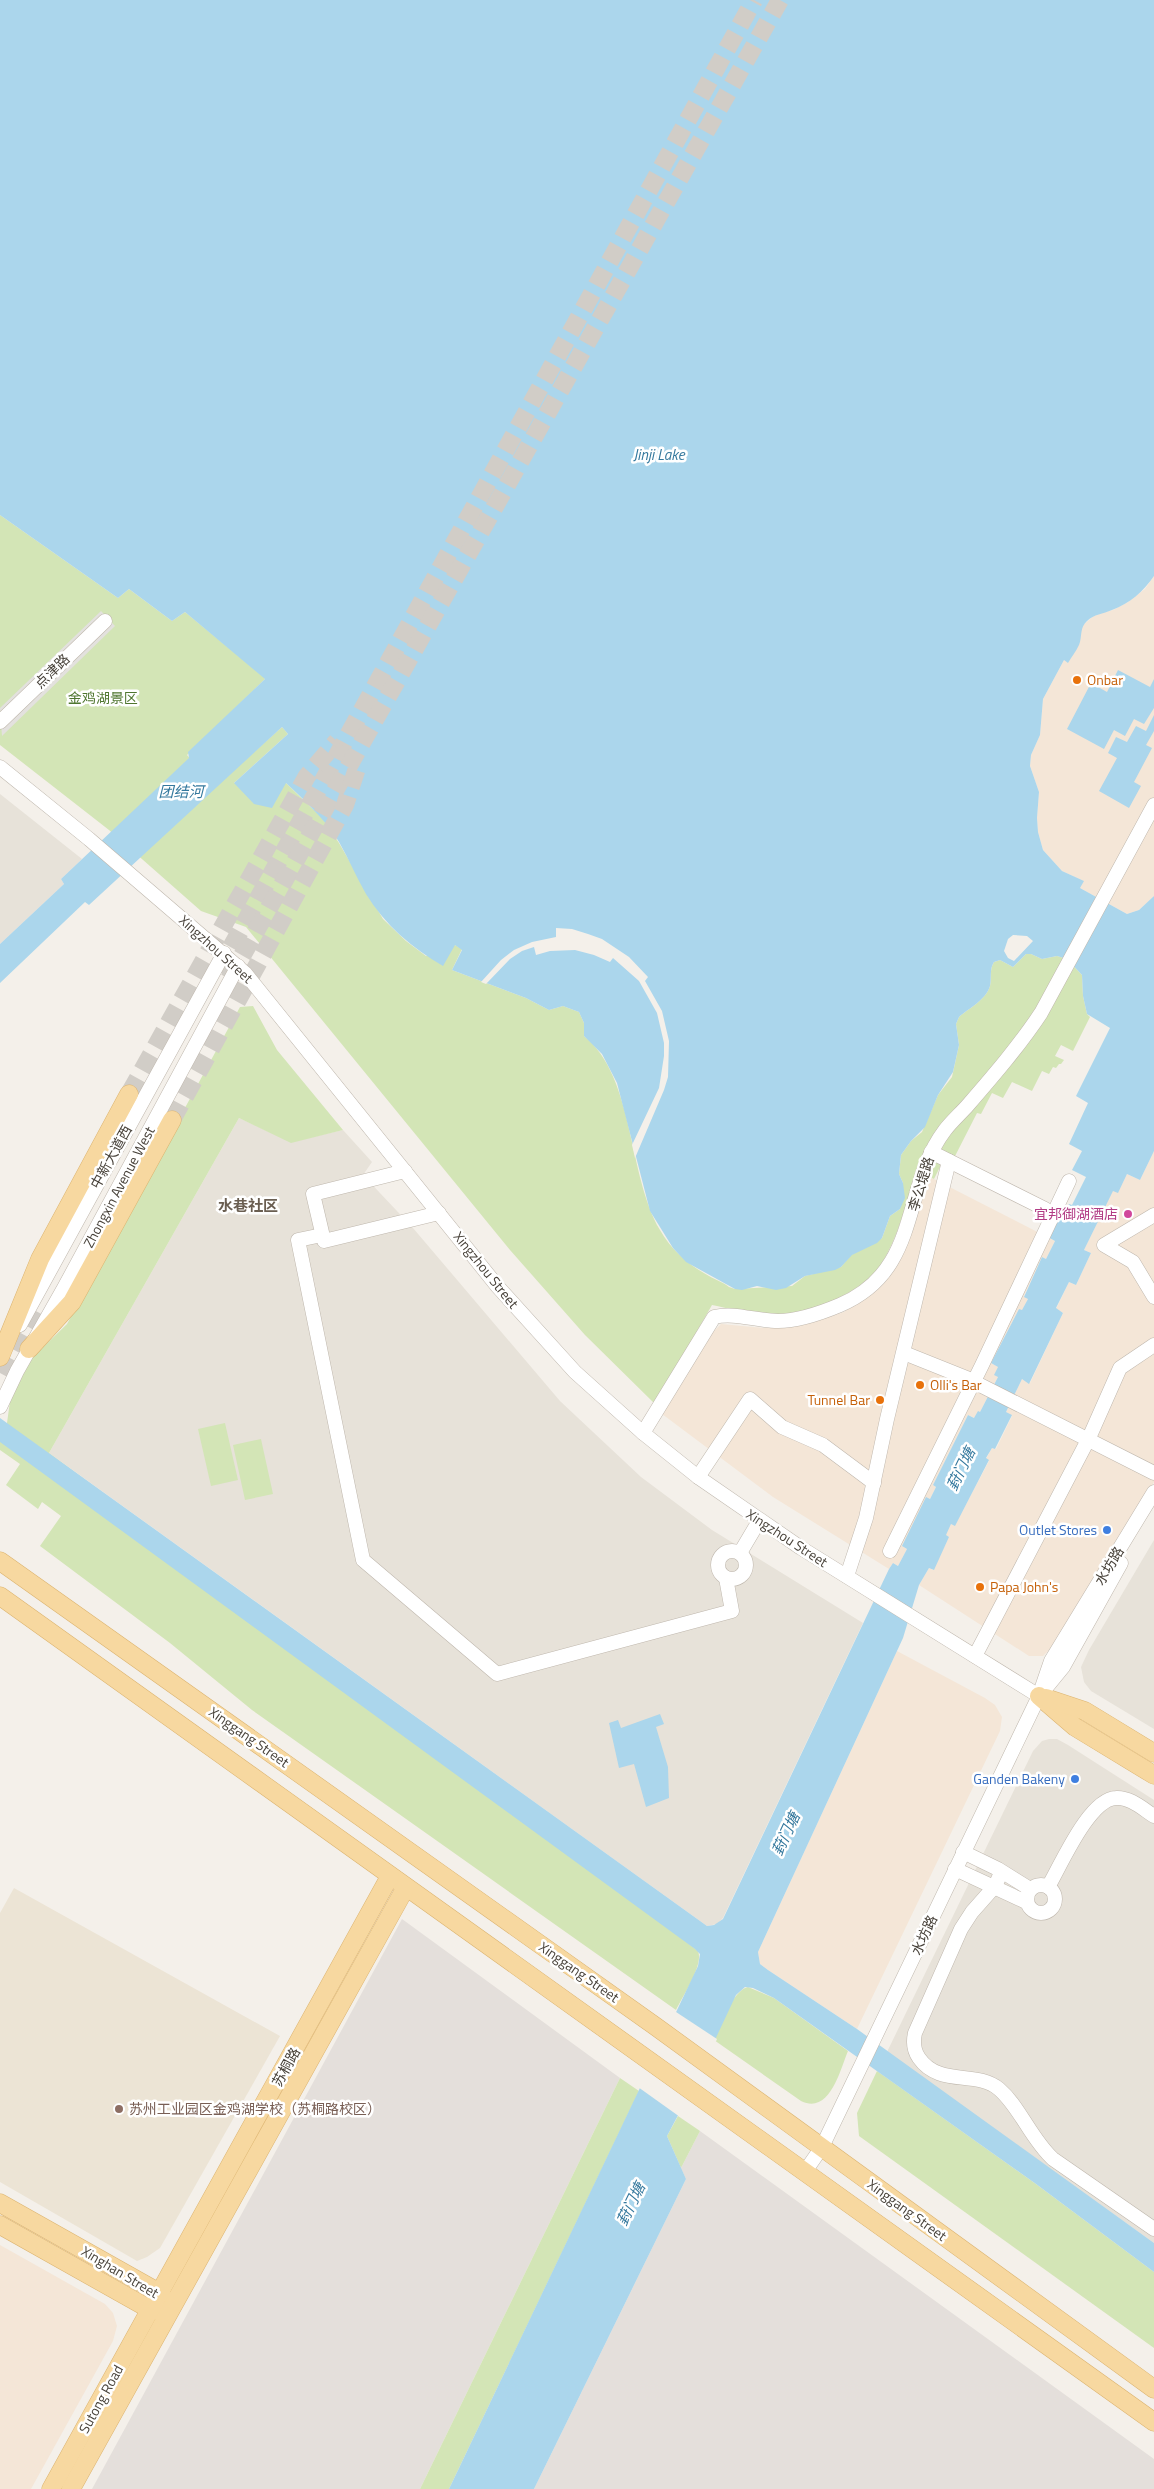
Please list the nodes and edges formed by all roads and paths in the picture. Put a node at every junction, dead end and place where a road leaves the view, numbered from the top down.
1 (105, 621) dead end
2 (0, 722) edge
3 (0, 767) edge
4 (1153, 810) edge
5 (224, 953) junction
6 (238, 966) junction
7 (129, 1094) tunnel mouth
8 (172, 1120) tunnel mouth
9 (931, 1152) junction
10 (949, 1161) junction
11 (405, 1171) junction
12 (1069, 1181) dead end
13 (439, 1213) junction
14 (1154, 1215) edge
15 (1051, 1219) junction
16 (322, 1235) junction
17 (1154, 1297) edge
18 (1154, 1345) edge
19 (29, 1349) junction
20 (904, 1353) junction
21 (0, 1357) edge
22 (0, 1362) edge
23 (976, 1383) junction
24 (0, 1406) edge
25 (643, 1433) junction
26 (1089, 1438) junction
27 (1154, 1473) edge
28 (698, 1477) junction
29 (874, 1483) junction
30 (1154, 1492) edge
31 (1152, 1512) edge
32 (759, 1521) junction
33 (890, 1551) dead end
34 (740, 1553) junction
35 (0, 1560) edge
36 (847, 1576) junction
37 (726, 1578) junction
38 (0, 1596) edge
39 (975, 1656) junction
40 (1039, 1696) junction
41 (1154, 1753) edge
42 (1154, 1775) edge
43 (1154, 1816) edge
44 (963, 1852) junction
45 (955, 1869) junction
46 (1001, 1873) junction
47 (390, 1876) junction
48 (995, 1886) junction
49 (406, 1887) junction
50 (1048, 1887) junction
51 (1028, 1896) junction
52 (375, 1904) junction
53 (391, 1913) junction
54 (254, 2143) junction
55 (822, 2147) junction
56 (804, 2172) junction
57 (0, 2203) edge
58 (0, 2225) edge
59 (1154, 2229) edge
60 (160, 2293) junction
61 (151, 2310) junction
62 (171, 2310) junction
63 (1154, 2389) edge
64 (1154, 2422) edge
65 (53, 2485) edge
66 (71, 2489) edge

1 - 2 street, 点津路
3 - 5 street, Xingzhou Street
4 - 9 street, 李公堤路
5 - 6 street, Xingzhou Street
5 - 22 street, 中新大道西
6 - 11 street, Xingzhou Street
6 - 19 street, Zhongxin Avenue West
7 - 21 main road
8 - 19 main road
9 - 10 street
9 - 25 street, 李公堤路
10 - 15 street
10 - 20 street
11 - 13 street, Xingzhou Street
11 - 16 street
12 - 15 street
13 - 16 street
13 - 25 street, Xingzhou Street
14 - 17 street
15 - 23 street
16 - 37 street
18 - 26 street
19 - 24 street, Zhongxin Avenue West
20 - 23 street
20 - 29 street
23 - 26 street
23 - 33 street
25 - 28 street, Xingzhou Street
26 - 27 street
26 - 39 street
28 - 29 street
28 - 32 street, Xingzhou Street
29 - 36 street
30 - 40 street, 水坊路
31 - 40 street, 水坊路
32 - 34 street
32 - 36 street, Xingzhou Street
34 - 37 street
34 - 37 street
35 - 55 main road, Xinggang Street
36 - 39 street, Xingzhou Street
38 - 47 main road, Xinggang Street
39 - 40 street, Xingzhou Street
40 - 41 main road, Xingzhou Street
40 - 42 main road, Xingzhou Street
40 - 44 street, 水坊路
43 - 50 street
44 - 45 street, 水坊路
44 - 46 street
45 - 48 street
45 - 55 street, 水坊路
46 - 48 street
46 - 51 street
47 - 49 main road, Xinggang Street
47 - 52 main road, 苏桐路
48 - 51 street
48 - 59 street
49 - 53 main road, 苏桐路
49 - 56 main road, Xinggang Street
50 - 51 street
50 - 51 street
52 - 53 main road
52 - 54 main road, 苏桐路
53 - 54 main road, 苏桐路
54 - 60 main road, 苏桐路
54 - 62 main road, 苏桐路
55 - 56 street, 水坊路
55 - 63 main road, Xinggang Street
56 - 64 main road, Xinggang Street
57 - 60 main road, Xinghan Street
58 - 61 main road, Xinghan Street
60 - 61 main road, 苏桐路
60 - 62 main road, Xinghan Street
61 - 62 main road, Xinghan Street
61 - 65 main road, Sutong Road
62 - 66 main road, Sutong Road
65 - 66 main road

